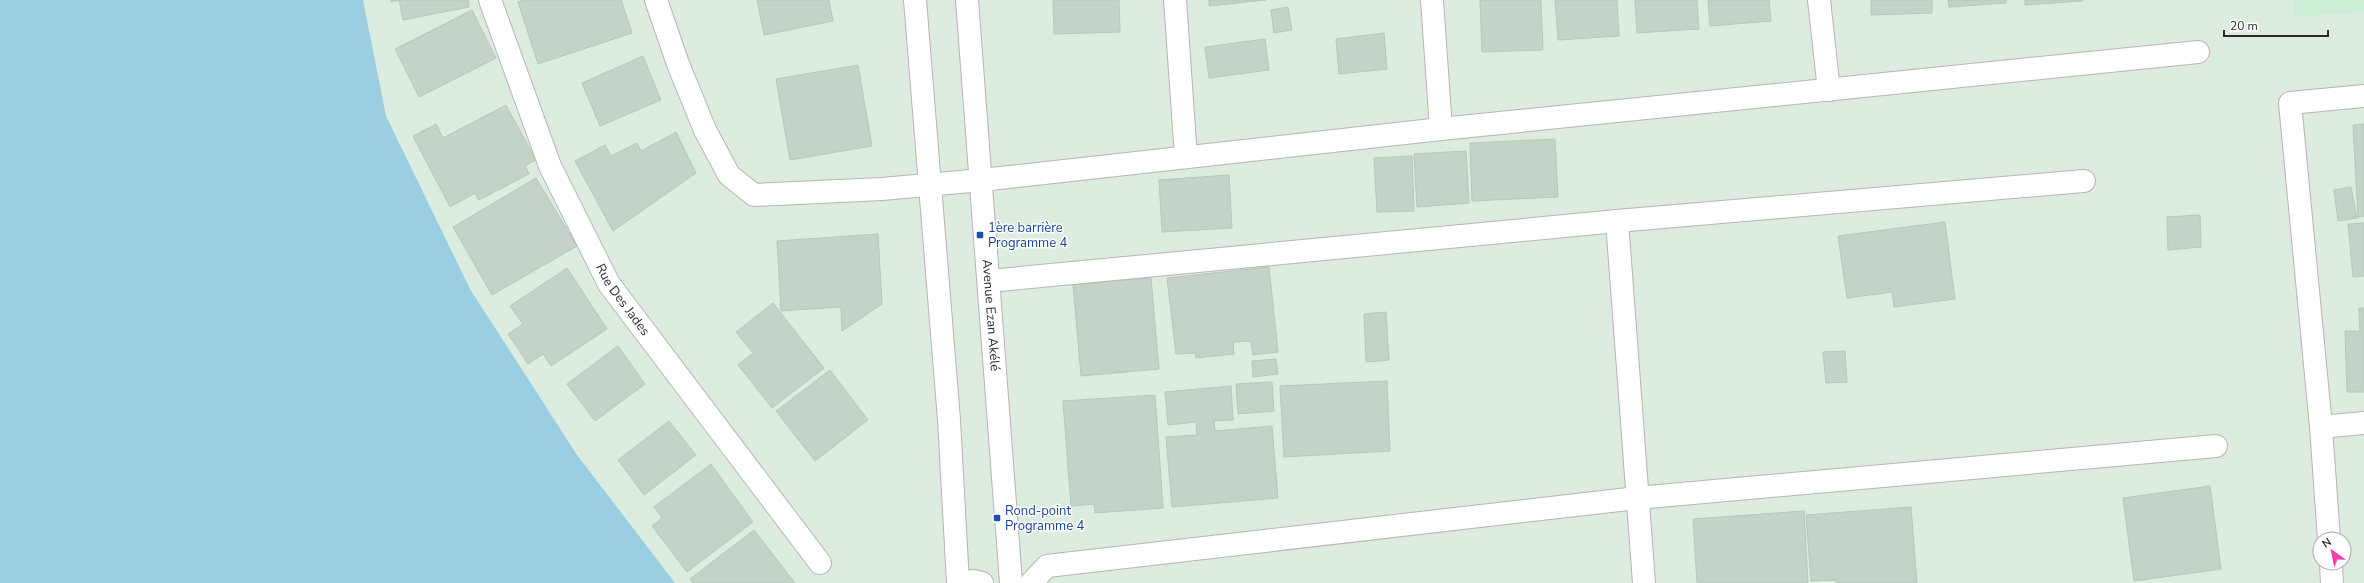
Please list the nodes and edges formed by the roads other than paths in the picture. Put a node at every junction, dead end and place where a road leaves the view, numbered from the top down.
1 (490, 0) edge
2 (656, 0) edge
3 (915, 0) edge
4 (967, 0) edge
5 (1175, 0) edge
6 (1432, 0) edge
7 (1819, 0) edge
8 (2198, 52) dead end
9 (1829, 90) junction
10 (2364, 96) edge
11 (1441, 129) junction
12 (1186, 157) junction
13 (982, 180) junction
14 (2084, 181) dead end
15 (931, 184) junction
16 (1617, 221) junction
17 (990, 281) junction
18 (2364, 423) edge
19 (2321, 427) junction
20 (2216, 446) dead end
21 (1636, 498) junction
22 (2328, 531) edge
23 (820, 563) dead end
24 (2331, 571) edge
25 (958, 583) edge
26 (963, 583) edge
27 (982, 583) edge
28 (1011, 583) edge
29 (1031, 583) edge
30 (1644, 583) edge
31 (2332, 583) edge

1 - 23 street, Rue Des Jades
2 - 15 street
3 - 15 street
4 - 13 street, Avenue Ezan Akélé
5 - 12 street
6 - 11 street
7 - 9 street
8 - 9 street
9 - 11 street
10 - 19 street
11 - 12 street
12 - 13 street
13 - 15 street
13 - 17 street, Avenue Ezan Akélé
14 - 16 street
15 - 25 street
16 - 17 street
16 - 21 street
17 - 28 street, Avenue Ezan Akélé
18 - 19 street
19 - 22 street
20 - 21 street
21 - 29 street
21 - 30 street
24 - 31 street
26 - 27 street

